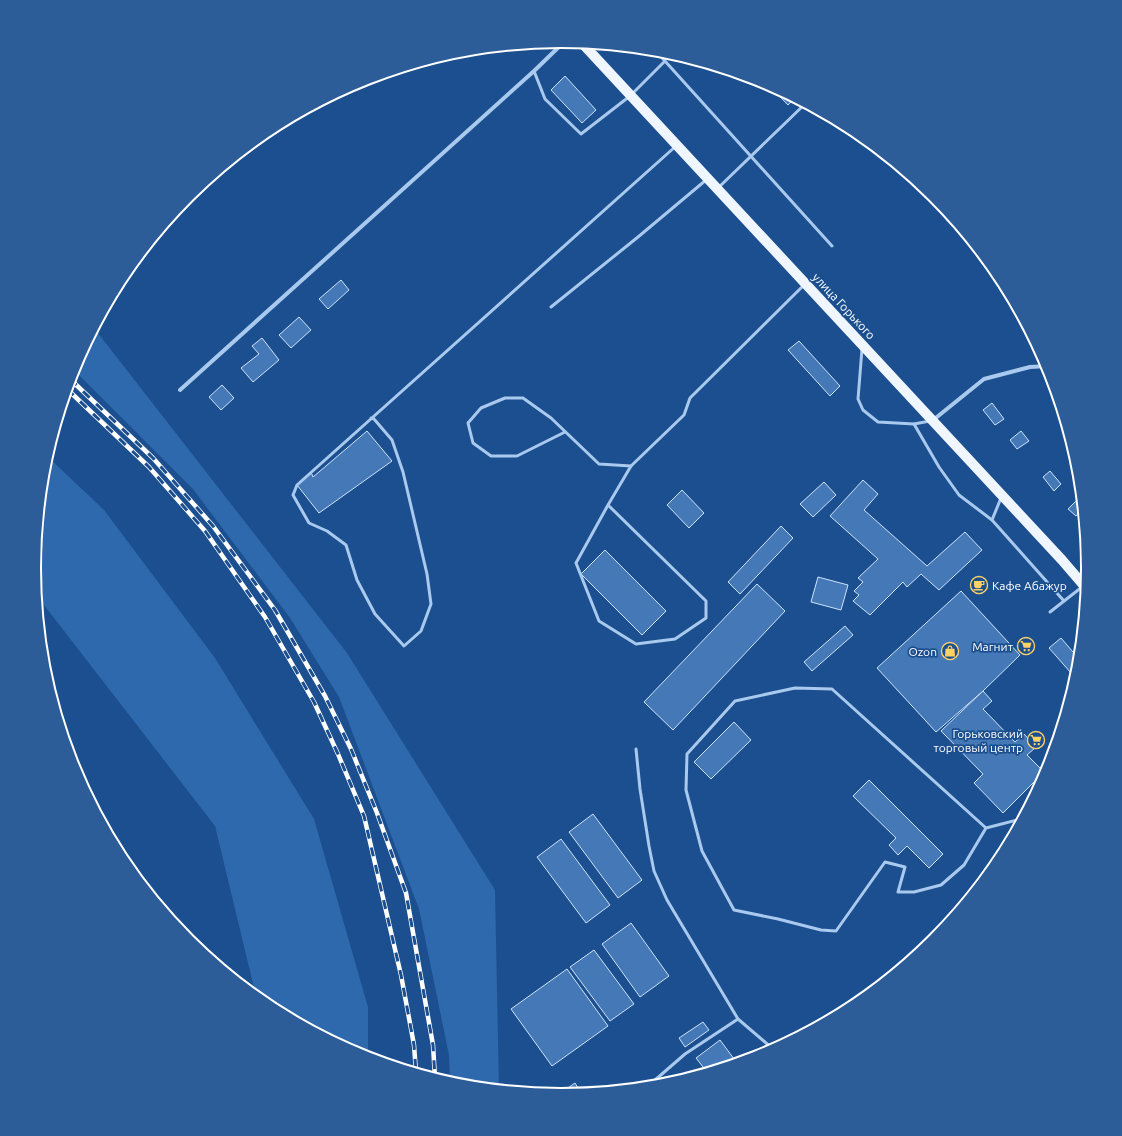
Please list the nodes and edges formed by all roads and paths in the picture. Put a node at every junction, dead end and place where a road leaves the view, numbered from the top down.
1 (558, 48) edge
2 (587, 49) edge
3 (661, 58) edge
4 (664, 61) junction
5 (534, 71) junction
6 (630, 96) junction
7 (801, 108) edge
8 (677, 146) junction
9 (751, 156) junction
10 (707, 179) junction
11 (717, 189) junction
12 (832, 246) dead end
13 (806, 284) junction
14 (551, 307) dead end
15 (862, 345) junction
16 (1040, 366) edge
17 (180, 390) dead end
18 (371, 418) junction
19 (932, 420) junction
20 (914, 424) junction
21 (565, 432) junction
22 (631, 466) junction
23 (1002, 495) junction
24 (608, 505) junction
25 (992, 520) junction
26 (1081, 582) edge
27 (1080, 590) edge
28 (1064, 601) junction
29 (1050, 612) dead end
30 (636, 749) dead end
31 (1014, 821) edge
32 (986, 828) junction
33 (738, 1019) junction
34 (768, 1044) edge
35 (656, 1079) edge

1 - 5 street
2 - 6 main road, улица Горького
3 - 4 lane
4 - 6 lane
4 - 9 lane
5 - 6 lane
5 - 17 street
6 - 8 main road, улица Горького
7 - 9 lane
8 - 10 main road, улица Горького
8 - 18 lane
9 - 11 lane
9 - 12 lane
10 - 11 main road, улица Горького
10 - 14 lane
11 - 13 main road, улица Горького
13 - 15 main road, улица Горького
13 - 22 lane
15 - 19 main road, улица Горького
15 - 20 lane
16 - 19 street
18 - 18 lane
19 - 20 lane
19 - 23 main road, улица Горького
20 - 25 lane
21 - 21 lane
21 - 22 lane
22 - 24 lane
23 - 25 lane
23 - 26 main road, улица Горького
24 - 24 lane
25 - 28 lane
27 - 28 lane
28 - 29 lane
30 - 33 lane
31 - 32 lane
32 - 32 lane
33 - 34 lane
33 - 35 lane

